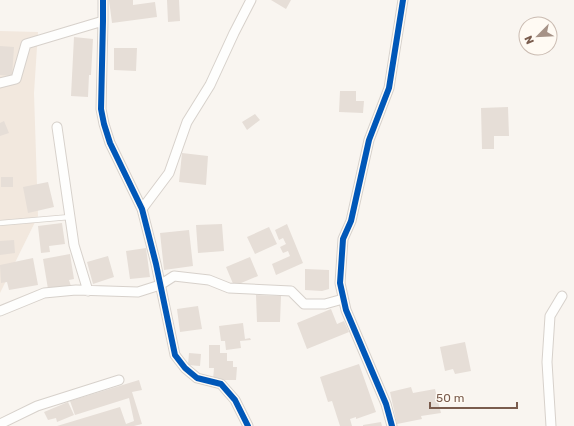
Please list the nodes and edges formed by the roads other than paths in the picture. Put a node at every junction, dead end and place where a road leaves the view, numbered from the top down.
1 (103, 0) edge
2 (251, 0) edge
3 (404, 0) edge
4 (104, 21) junction
5 (0, 83) edge
6 (57, 127) dead end
7 (142, 209) junction
8 (70, 217) junction
9 (0, 223) edge
10 (160, 285) junction
11 (88, 291) junction
12 (562, 296) dead end
13 (343, 299) junction
14 (0, 311) edge
15 (118, 380) dead end
16 (0, 424) edge
17 (248, 426) edge
18 (392, 426) edge
19 (551, 426) edge

1 - 4 street
2 - 7 street
3 - 13 street
4 - 5 street
4 - 7 street
6 - 8 street
7 - 10 street
8 - 9 lane
8 - 11 street
10 - 11 street
10 - 13 street
10 - 17 street
11 - 14 street
12 - 19 street
13 - 18 street
15 - 16 street

